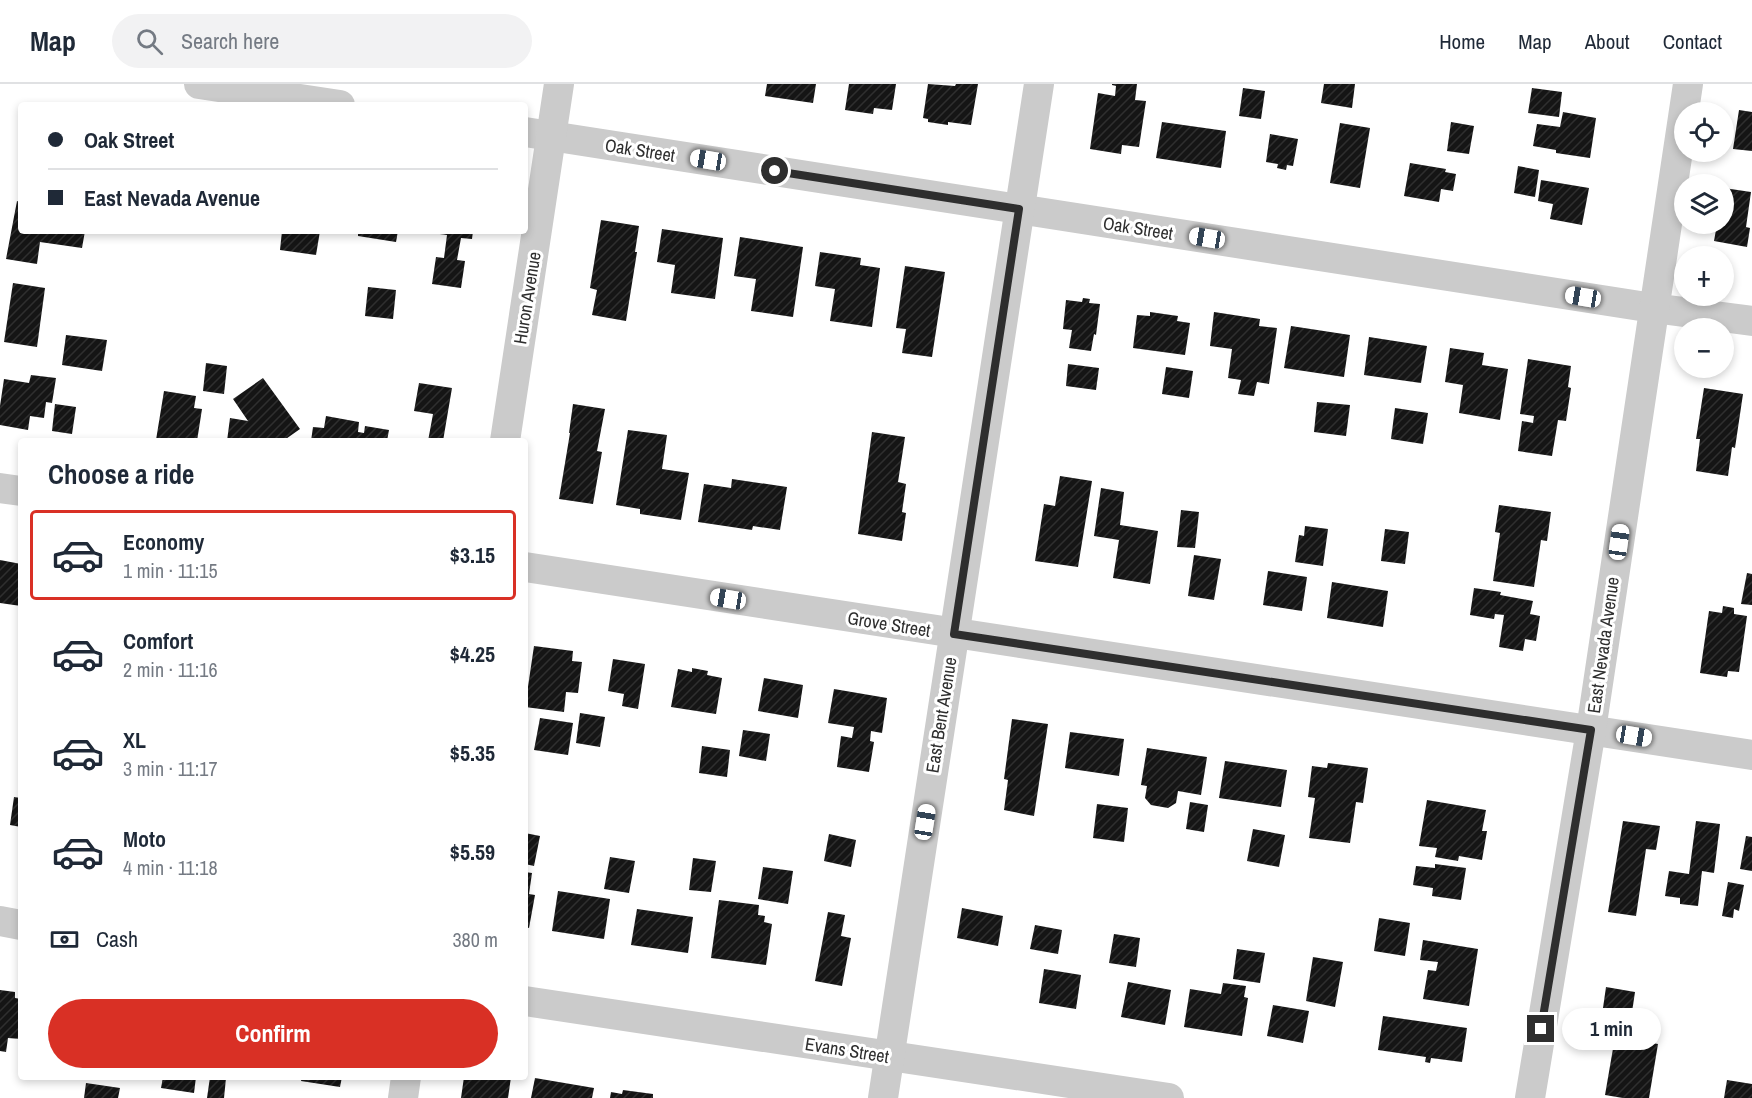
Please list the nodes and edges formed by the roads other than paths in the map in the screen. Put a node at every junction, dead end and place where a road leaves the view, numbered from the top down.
1 (199, 84) edge
2 (559, 84) edge
3 (1039, 84) edge
4 (1688, 84) edge
5 (320, 102) edge
6 (538, 134) edge
7 (1019, 209) junction
8 (528, 227) edge
9 (527, 234) edge
10 (1653, 308) junction
11 (1752, 321) edge
12 (505, 438) edge
13 (0, 488) edge
14 (18, 491) edge
15 (528, 567) edge
16 (954, 634) junction
17 (1591, 730) junction
18 (1752, 755) edge
19 (0, 921) edge
20 (18, 924) edge
21 (528, 1001) edge
22 (889, 1056) junction
23 (406, 1080) edge
24 (403, 1098) edge
25 (883, 1098) edge
26 (1169, 1098) edge
27 (1530, 1098) edge

1 - 5 street
2 - 6 street, Huron Avenue
3 - 7 street, East Bent Avenue
4 - 10 street, East Nevada Avenue
6 - 7 street, Oak Street
6 - 8 street, Huron Avenue
7 - 10 street, Oak Street
7 - 16 street, East Bent Avenue
9 - 12 street, Huron Avenue
10 - 11 street, Oak Street
10 - 17 street, East Nevada Avenue
13 - 14 street
15 - 16 street, Grove Street
16 - 17 street, Grove Street
16 - 22 street, East Bent Avenue
17 - 18 street, Grove Street
17 - 27 street, East Nevada Avenue
19 - 20 street
21 - 22 street, Evans Street
22 - 25 street, East Bent Avenue
22 - 26 street, Evans Street
23 - 24 street

